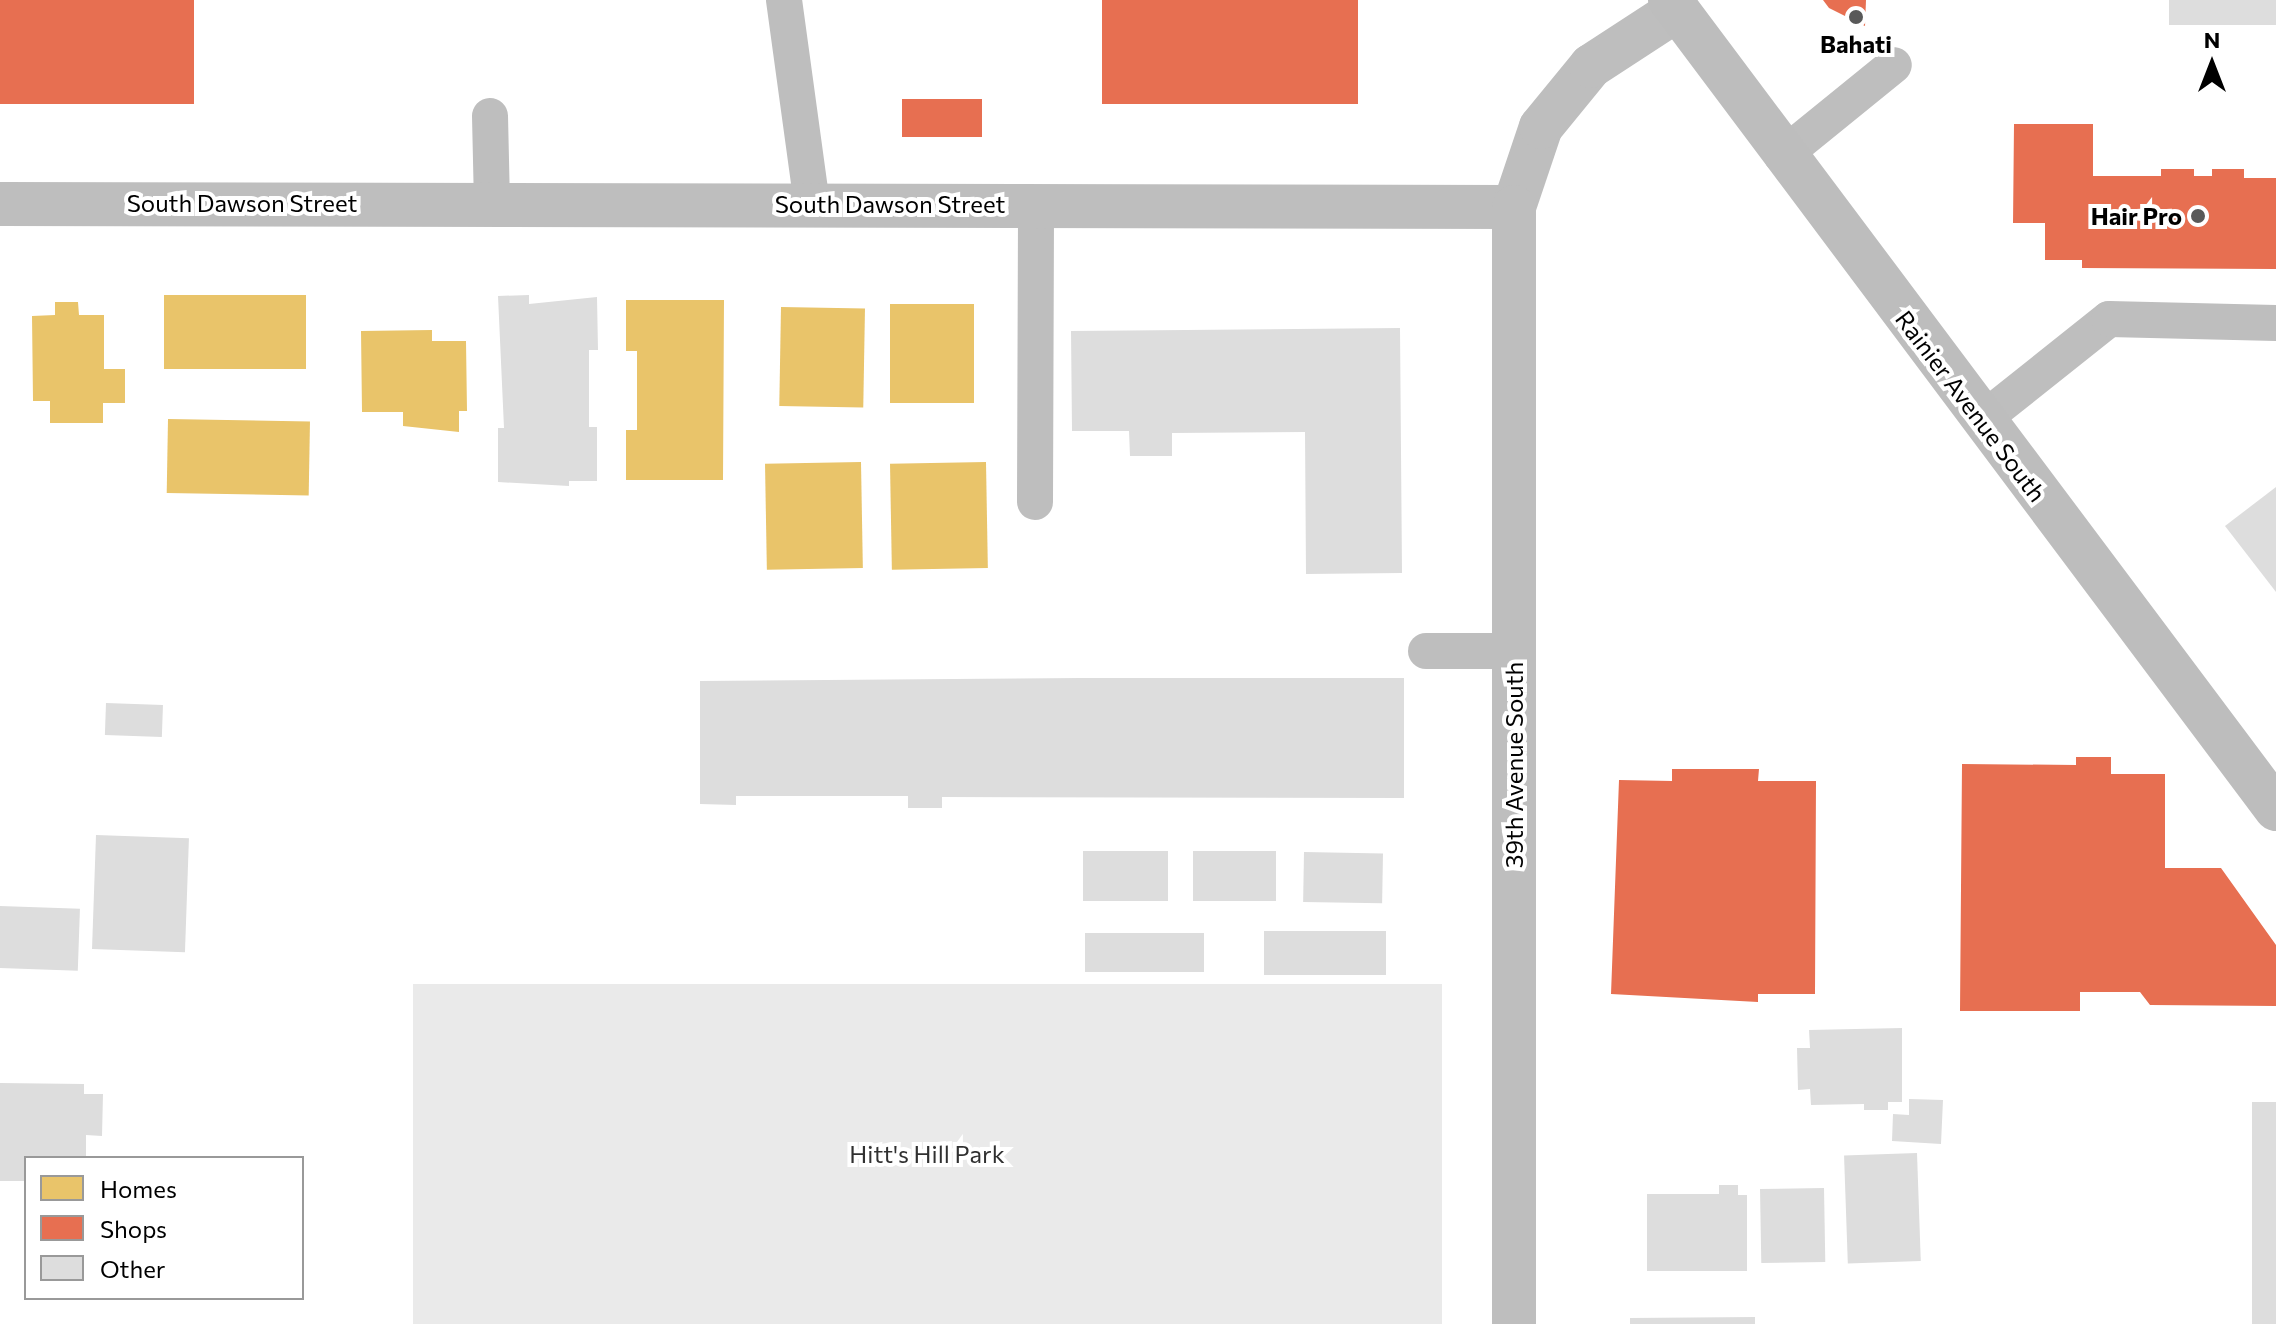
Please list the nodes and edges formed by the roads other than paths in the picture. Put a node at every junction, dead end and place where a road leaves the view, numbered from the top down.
1 (784, 0) edge
2 (1674, 5) edge
3 (1894, 65) dead end
4 (490, 116) dead end
5 (1782, 156) junction
6 (492, 202) junction
7 (0, 204) edge
8 (812, 204) junction
9 (1036, 205) junction
10 (1514, 207) junction
11 (2276, 323) edge
12 (1982, 420) junction
13 (1035, 502) dead end
14 (1426, 651) dead end
15 (1514, 651) junction
16 (2276, 809) edge
17 (1514, 1324) edge

1 - 8 lane
2 - 5 main road, Rainier Avenue South
2 - 10 street
3 - 5 lane
4 - 6 lane
5 - 12 main road, Rainier Avenue South
6 - 7 street, South Dawson Street
6 - 8 street, South Dawson Street
8 - 9 street, South Dawson Street
9 - 10 street, South Dawson Street
9 - 13 lane
10 - 15 street, 39th Avenue South
11 - 12 lane
12 - 16 main road, Rainier Avenue South
14 - 15 lane
15 - 17 street, 39th Avenue South

